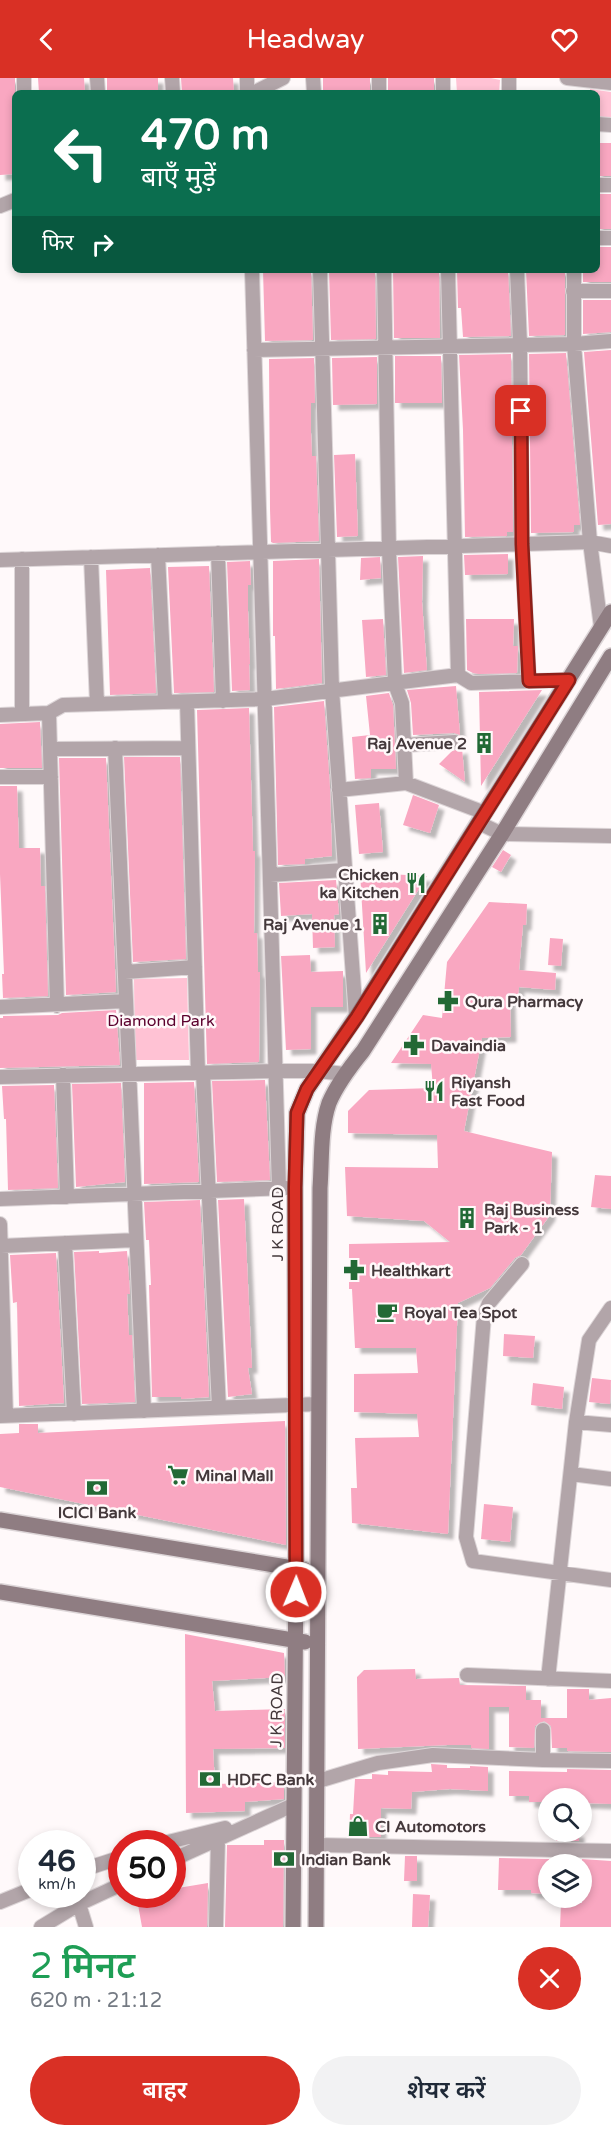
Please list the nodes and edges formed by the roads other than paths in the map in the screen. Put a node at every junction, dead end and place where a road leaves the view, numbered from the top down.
1 (283, 78) edge
2 (582, 81) edge
3 (611, 83) edge
4 (259, 90) edge
5 (252, 273) edge
6 (321, 273) edge
7 (384, 273) edge
8 (448, 273) edge
9 (517, 273) edge
10 (574, 273) edge
11 (573, 291) junction
12 (611, 291) edge
13 (611, 341) edge
14 (520, 344) junction
15 (574, 344) junction
16 (386, 346) junction
17 (450, 346) junction
18 (323, 348) junction
19 (254, 350) junction
20 (590, 542) junction
21 (522, 544) junction
22 (456, 546) junction
23 (611, 546) edge
24 (327, 550) junction
25 (389, 550) junction
26 (260, 552) junction
27 (218, 553) junction
28 (158, 555) junction
29 (91, 557) junction
30 (22, 559) junction
31 (0, 560) edge
32 (611, 612) edge
33 (601, 627) junction
34 (611, 656) edge
35 (458, 675) junction
36 (569, 680) junction
37 (529, 681) junction
38 (395, 684) junction
39 (332, 690) junction
40 (265, 699) junction
41 (223, 701) junction
42 (165, 702) junction
43 (187, 702) junction
44 (97, 704) junction
45 (49, 713) junction
46 (22, 714) junction
47 (0, 715) edge
48 (455, 742) dead end
49 (404, 745) junction
50 (115, 748) junction
51 (188, 748) junction
52 (50, 749) junction
53 (0, 777) edge
54 (51, 777) junction
55 (406, 783) junction
56 (339, 790) junction
57 (482, 818) junction
58 (502, 834) junction
59 (611, 836) edge
60 (344, 870) junction
61 (270, 875) junction
62 (195, 967) junction
63 (124, 972) junction
64 (126, 1001) junction
65 (57, 1006) junction
66 (0, 1007) edge
67 (357, 1017) junction
68 (276, 1071) junction
69 (318, 1071) junction
70 (201, 1073) junction
71 (129, 1074) junction
72 (345, 1074) junction
73 (63, 1076) junction
74 (0, 1077) edge
75 (300, 1105) junction
76 (326, 1114) junction
77 (295, 1187) junction
78 (279, 1189) junction
79 (209, 1192) junction
80 (134, 1195) junction
81 (67, 1197) junction
82 (0, 1199) edge
83 (0, 1224) edge
84 (136, 1240) junction
85 (65, 1243) junction
86 (1, 1246) edge
87 (522, 1264) dead end
88 (611, 1308) edge
89 (296, 1404) junction
90 (319, 1404) junction
91 (219, 1408) junction
92 (144, 1411) junction
93 (74, 1414) junction
94 (3, 1416) edge
95 (576, 1422) junction
96 (611, 1425) edge
97 (571, 1474) junction
98 (611, 1479) edge
99 (0, 1520) edge
100 (296, 1569) junction
101 (560, 1572) junction
102 (317, 1573) junction
103 (611, 1580) edge
104 (0, 1592) edge
105 (295, 1640) junction
106 (316, 1644) junction
107 (466, 1675) dead end
108 (548, 1679) junction
109 (611, 1681) edge
110 (543, 1730) dead end
111 (543, 1760) junction
112 (611, 1761) edge
113 (315, 1782) junction
114 (293, 1806) junction
115 (254, 1822) junction
116 (186, 1838) edge
117 (218, 1838) junction
118 (317, 1845) junction
119 (611, 1851) edge
120 (186, 1853) edge
121 (18, 1895) edge
122 (0, 1902) edge
123 (72, 1908) edge
124 (80, 1908) edge
125 (41, 1927) edge
126 (86, 1927) edge
127 (216, 1927) edge
128 (293, 1927) edge
129 (315, 1927) edge

1 - 4 street
2 - 3 street
5 - 19 street
6 - 18 street
7 - 16 street
8 - 17 street
9 - 14 street
10 - 11 street
11 - 12 street
11 - 15 street
13 - 15 street
14 - 15 street
14 - 17 street
14 - 21 street
15 - 20 street
16 - 17 street
16 - 18 street
16 - 25 street
17 - 22 street
18 - 19 street
18 - 24 street
19 - 26 street
20 - 21 street
20 - 23 street
20 - 33 street
21 - 22 street
21 - 37 street
22 - 25 street
22 - 35 street
24 - 25 street
24 - 26 street
24 - 39 street
25 - 38 street
26 - 27 street
26 - 40 street
27 - 28 street
27 - 41 street
28 - 29 street
28 - 42 street
29 - 30 street
29 - 44 street
30 - 31 street
30 - 46 street
32 - 33 main road, J K ROAD
33 - 36 main road, J K ROAD
34 - 58 main road
35 - 37 street
35 - 38 street
36 - 37 street
36 - 57 main road, J K ROAD
38 - 39 street
38 - 49 street
39 - 40 street
39 - 56 street
40 - 41 street
40 - 61 street
41 - 43 street
42 - 43 street
42 - 44 street
43 - 51 street
44 - 45 street
45 - 46 street
45 - 52 street
46 - 47 street
48 - 49 street
49 - 55 street
50 - 51 street
50 - 52 street
50 - 63 street
51 - 62 street
52 - 54 street
53 - 54 street
54 - 65 street
55 - 56 street
55 - 57 street
56 - 60 street
57 - 58 street
57 - 67 main road, J K ROAD
58 - 59 street
58 - 72 main road
60 - 61 street
60 - 67 street
61 - 68 street
62 - 63 street
62 - 70 street
63 - 64 street
64 - 65 street
64 - 71 street
65 - 66 street
67 - 69 main road, J K ROAD
68 - 69 street
68 - 70 street
68 - 78 street
69 - 72 street
69 - 75 main road, J K ROAD
70 - 71 street
70 - 79 street
71 - 73 street
71 - 80 street
72 - 76 main road
73 - 74 street
73 - 81 street
75 - 76 main road
75 - 77 main road, J K ROAD
76 - 90 main road
77 - 78 street
77 - 89 main road, J K ROAD
78 - 79 street
79 - 80 street
79 - 91 street
80 - 81 street
80 - 84 street
81 - 82 street
83 - 86 street
84 - 85 street
84 - 92 street
85 - 86 street
85 - 93 street
86 - 94 street
87 - 101 street
88 - 95 street
89 - 90 street
89 - 91 street
89 - 100 main road, J K ROAD
90 - 102 main road
91 - 92 street
92 - 93 street
93 - 94 street
95 - 96 street
95 - 97 street
97 - 98 street
97 - 101 street
99 - 100 main road
100 - 102 main road
100 - 105 main road, J K ROAD
101 - 103 street
101 - 108 street
102 - 106 main road
104 - 105 main road
105 - 106 main road
105 - 114 main road, J K ROAD
106 - 113 main road
107 - 108 street
108 - 109 street
110 - 111 street
111 - 112 street
111 - 113 street
113 - 118 main road
114 - 115 street
114 - 128 main road, J K ROAD
115 - 116 street
115 - 117 street
117 - 120 street
117 - 127 street
118 - 119 street
118 - 129 main road
121 - 122 street
123 - 125 street
124 - 126 street

